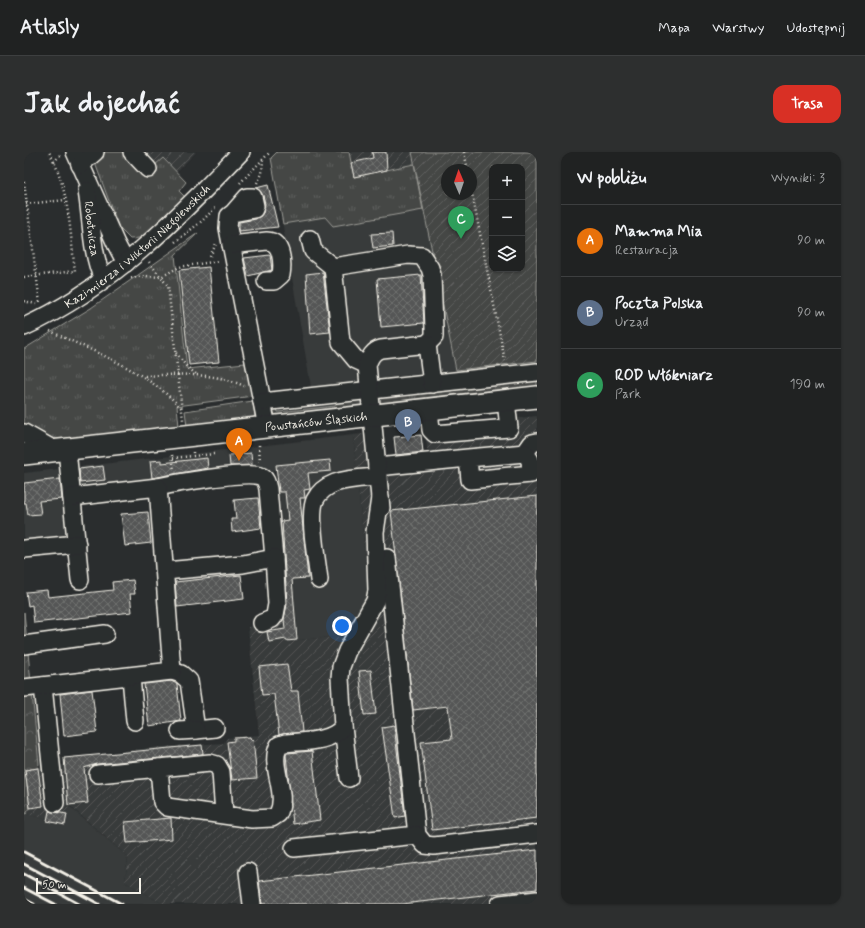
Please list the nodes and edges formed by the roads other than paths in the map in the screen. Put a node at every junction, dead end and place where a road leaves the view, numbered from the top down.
1 (95, 152) edge
2 (132, 152) edge
3 (241, 152) edge
4 (80, 165) edge
5 (148, 169) dead end
6 (250, 196) road end
7 (310, 239) dead end
8 (232, 252) junction
9 (333, 268) junction
10 (125, 271) junction
11 (103, 279) junction
12 (266, 282) dead end
13 (24, 327) edge
14 (427, 344) junction
15 (366, 365) junction
16 (537, 372) edge
17 (432, 384) junction
18 (369, 391) junction
19 (261, 397) junction
20 (537, 397) edge
21 (506, 401) junction
22 (429, 409) junction
23 (372, 414) junction
24 (267, 427) junction
25 (509, 428) junction
26 (24, 433) edge
27 (62, 450) junction
28 (525, 450) edge
29 (24, 454) edge
30 (468, 458) junction
31 (378, 472) junction
32 (158, 487) junction
33 (72, 497) junction
34 (380, 498) junction
35 (76, 544) junction
36 (24, 549) edge
37 (274, 558) junction
38 (165, 571) junction
39 (80, 580) dead end
40 (319, 580) dead end
41 (262, 623) dead end
42 (105, 634) dead end
43 (24, 645) edge
44 (172, 671) junction
45 (131, 677) junction
46 (43, 686) junction
47 (24, 688) edge
48 (135, 721) dead end
49 (343, 727) junction
50 (214, 728) dead end
51 (160, 768) junction
52 (98, 774) dead end
53 (348, 778) dead end
54 (55, 803) dead end
55 (224, 814) junction
56 (537, 834) edge
57 (418, 835) junction
58 (294, 848) dead end
59 (248, 872) dead end
60 (537, 900) edge
61 (252, 904) edge
62 (500, 904) edge

1 - 4 street
2 - 5 street
3 - 10 street, Kazimierza i Wiktorii Niegolewskich
4 - 10 street, Robotnicza
4 - 11 street, Robotnicza
6 - 8 street
7 - 9 street
8 - 12 street
8 - 19 street
9 - 14 street
9 - 15 street
10 - 11 street, Kazimierza i Wiktorii Niegolewskich
11 - 13 street, Kazimierza i Wiktorii Niegolewskich
14 - 15 street
14 - 17 street
15 - 18 street
16 - 17 street
17 - 18 street
18 - 19 street
18 - 23 street
19 - 24 street
20 - 21 main road, Powstańców Śląskich
21 - 22 main road, Powstańców Śląskich
21 - 25 street
22 - 23 main road, Powstańców Śląskich
22 - 25 street
23 - 24 main road, Powstańców Śląskich
23 - 31 street
24 - 27 main road, Powstańców Śląskich
25 - 28 street
26 - 27 street
27 - 29 main road, Powstańców Śląskich
27 - 33 street
28 - 30 street
28 - 30 street
30 - 31 street
31 - 34 street
31 - 40 street
32 - 33 street
32 - 37 street
32 - 38 street
33 - 35 street
34 - 49 street
34 - 57 street
35 - 36 street
35 - 39 street
37 - 38 street
37 - 41 street
38 - 44 street
42 - 43 street
44 - 45 street
44 - 50 street
45 - 46 street
45 - 48 street
46 - 47 street
46 - 54 street
49 - 53 street
49 - 55 street
51 - 52 street
51 - 55 street
51 - 55 street
56 - 57 street
57 - 58 street
59 - 61 street
60 - 62 street

